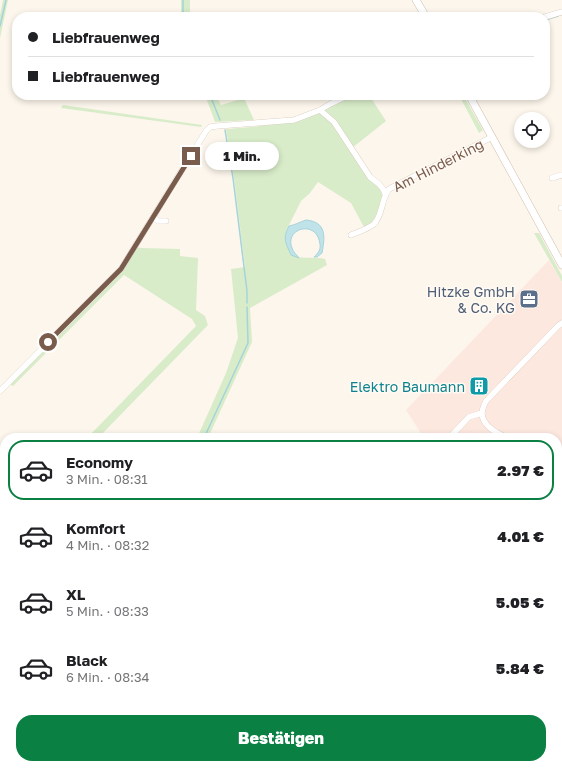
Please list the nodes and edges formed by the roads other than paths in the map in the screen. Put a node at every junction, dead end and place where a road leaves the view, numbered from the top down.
1 (416, 0) edge
2 (423, 12) edge
3 (562, 12) edge
4 (550, 16) edge
5 (338, 100) edge
6 (472, 100) edge
7 (320, 110) junction
8 (492, 137) junction
9 (562, 175) edge
10 (552, 178) dead end
11 (385, 194) junction
12 (153, 218) junction
13 (166, 221) dead end
14 (351, 235) dead end
15 (562, 265) edge
16 (562, 323) edge
17 (0, 391) edge
18 (482, 413) junction
19 (454, 433) edge
20 (496, 433) edge

1 - 2 street
3 - 4 street
5 - 7 street
6 - 8 street
7 - 11 street, Am Hinderking
7 - 12 street
8 - 11 street, Am Hinderking
8 - 15 street
9 - 10 street
11 - 14 street, Am Hinderking
12 - 13 street
12 - 17 street
16 - 18 street
18 - 19 street
18 - 20 street

